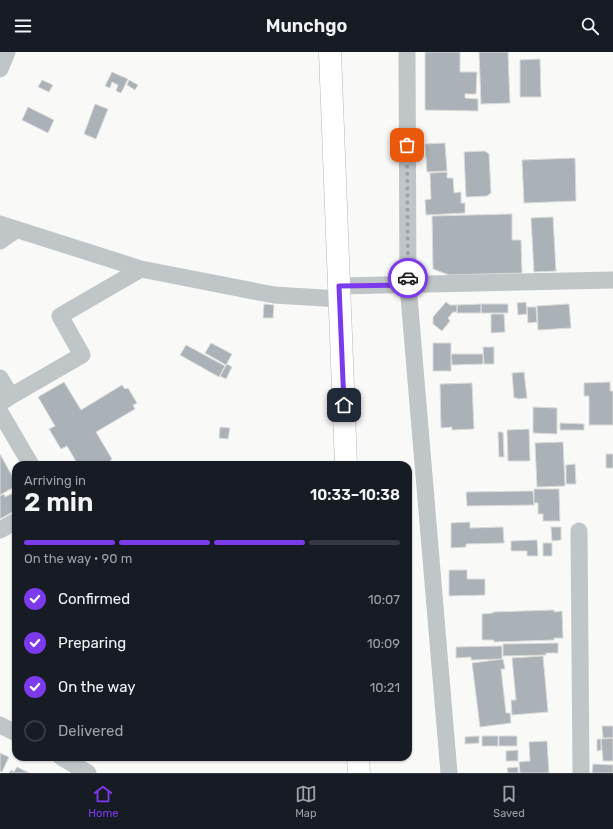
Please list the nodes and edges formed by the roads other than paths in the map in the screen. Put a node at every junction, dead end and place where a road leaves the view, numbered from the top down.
1 (7, 52) edge
2 (330, 52) edge
3 (407, 52) edge
4 (0, 69) edge
5 (8, 227) edge
6 (0, 241) edge
7 (141, 269) junction
8 (613, 280) edge
9 (408, 285) junction
10 (340, 293) junction
11 (0, 378) edge
12 (6, 399) edge
13 (0, 412) edge
14 (29, 461) edge
15 (346, 461) edge
16 (12, 523) edge
17 (0, 530) edge
18 (579, 531) dead end
19 (0, 725) edge
20 (12, 731) edge
21 (67, 761) edge
22 (358, 761) edge
23 (88, 773) edge
24 (359, 773) edge
25 (449, 773) edge
26 (581, 773) edge

1 - 4 street
2 - 10 highway
3 - 9 street
5 - 6 street
5 - 7 street
7 - 10 street
7 - 12 street
8 - 9 street
9 - 10 street
9 - 25 street
10 - 15 highway
11 - 12 street
13 - 14 street
16 - 17 street
18 - 26 street
19 - 20 street
21 - 23 street
22 - 24 highway

